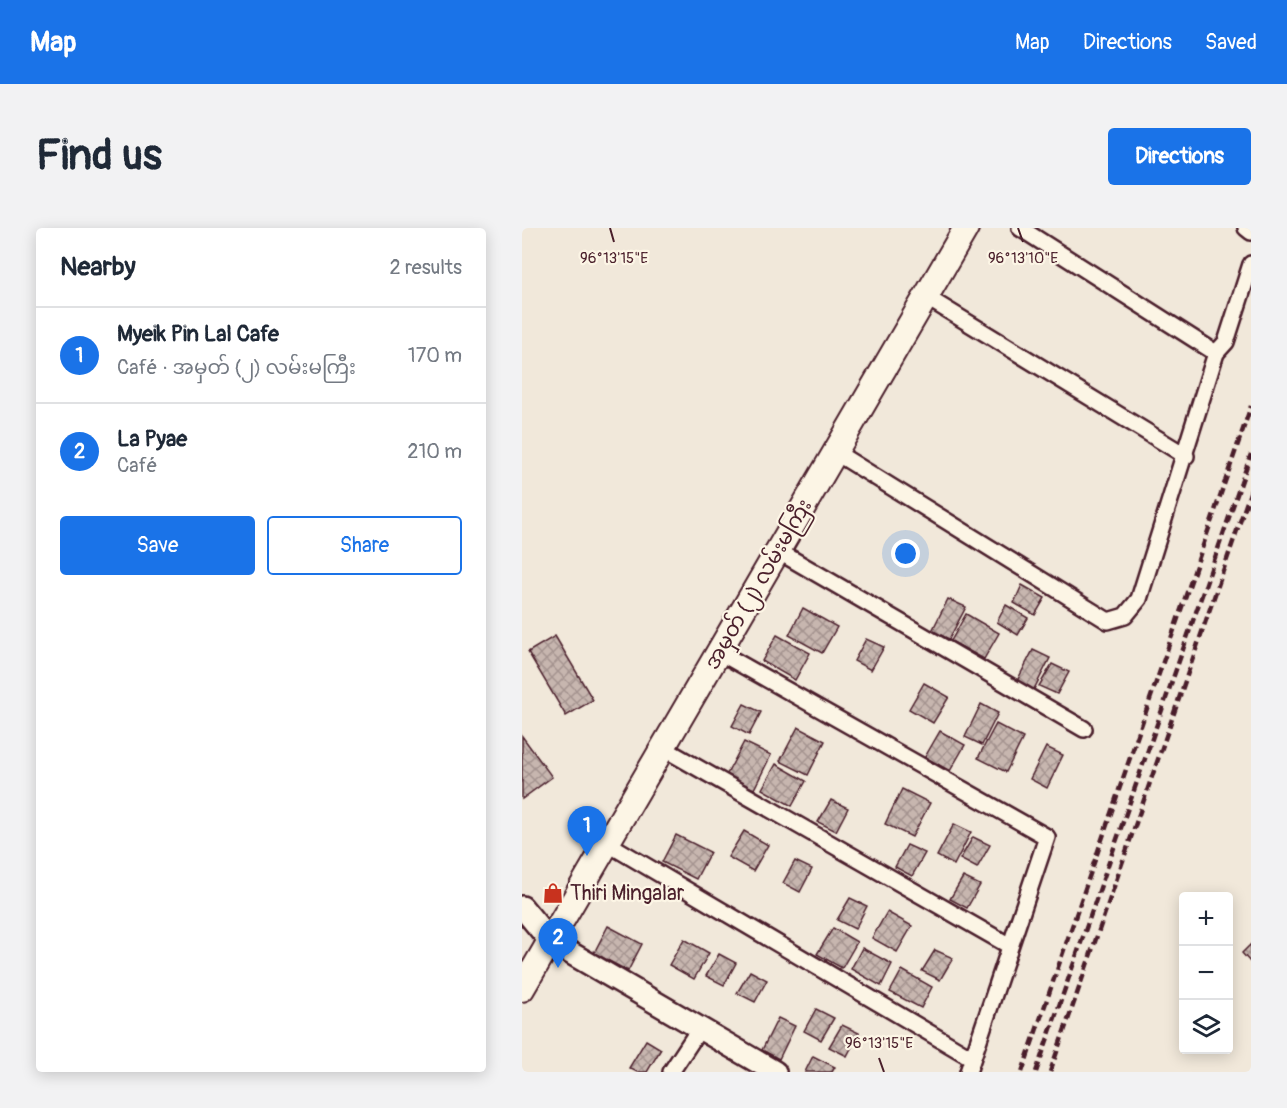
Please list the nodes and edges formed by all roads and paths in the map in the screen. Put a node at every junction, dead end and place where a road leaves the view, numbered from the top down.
1 (966, 228) edge
2 (1020, 228) edge
3 (1246, 228) edge
4 (1251, 232) edge
5 (1251, 264) edge
6 (926, 297) junction
7 (1215, 353) junction
8 (835, 452) junction
9 (1186, 456) junction
10 (778, 551) junction
11 (719, 652) junction
12 (1084, 729) dead end
13 (663, 748) junction
14 (607, 843) junction
15 (522, 907) edge
16 (550, 941) junction
17 (1010, 946) junction
18 (522, 989) edge
19 (700, 1028) junction
20 (970, 1065) edge
21 (671, 1072) edge
22 (775, 1072) edge

1 - 6 main road, အမှတ် (၂) လမ်းမကြီး
2 - 7 street
3 - 4 street
5 - 7 street
6 - 8 main road, အမှတ် (၂) လမ်းမကြီး
6 - 9 street
7 - 9 street
8 - 9 street
8 - 10 main road, အမှတ် (၂) လမ်းမကြီး
10 - 11 main road, အမှတ် (၂) လမ်းမကြီး
10 - 12 street
11 - 13 main road, အမှတ် (၂) လမ်းမကြီး
11 - 17 street
13 - 14 main road, အမှတ် (၂) လမ်းမကြီး
13 - 17 street
14 - 16 main road, အမှတ် (၂) လမ်းမကြီး
14 - 20 street
15 - 16 main road
16 - 18 main road, အမှတ် (၂) လမ်းမကြီး
16 - 19 main road
17 - 20 street
19 - 21 street
19 - 22 main road

